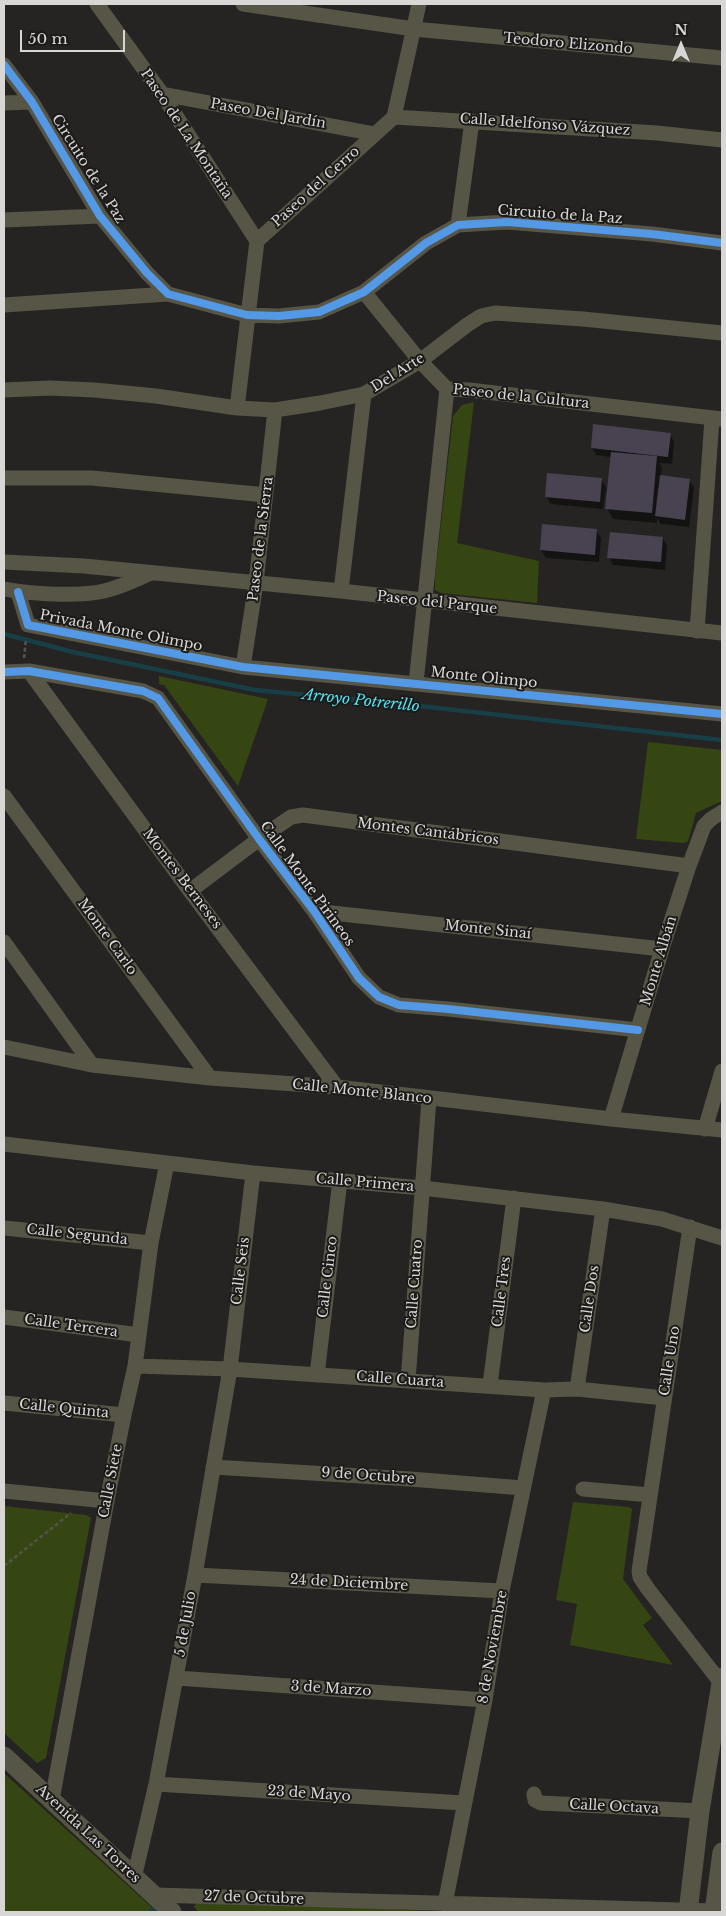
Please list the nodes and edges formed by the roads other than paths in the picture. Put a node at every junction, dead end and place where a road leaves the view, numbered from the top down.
1 (97, 4) edge
2 (242, 4) edge
3 (418, 4) edge
4 (414, 29) junction
5 (722, 58) edge
6 (4, 65) edge
7 (162, 94) junction
8 (32, 102) junction
9 (4, 103) edge
10 (394, 117) junction
11 (472, 120) junction
12 (375, 134) junction
13 (722, 140) edge
14 (100, 216) junction
15 (4, 220) edge
16 (458, 226) junction
17 (257, 241) junction
18 (722, 243) edge
19 (364, 292) junction
20 (168, 294) junction
21 (4, 305) edge
22 (248, 315) junction
23 (722, 333) edge
24 (420, 361) junction
25 (4, 390) edge
26 (447, 390) junction
27 (364, 394) junction
28 (237, 408) junction
29 (275, 410) junction
30 (717, 419) edge
31 (4, 478) edge
32 (266, 495) junction
33 (4, 562) edge
34 (151, 573) junction
35 (256, 583) junction
36 (11, 590) edge
37 (340, 591) junction
38 (424, 602) junction
39 (697, 631) junction
40 (722, 633) edge
41 (26, 665) junction
42 (243, 667) junction
43 (4, 672) edge
44 (416, 683) junction
45 (722, 714) edge
46 (4, 796) edge
47 (722, 812) edge
48 (259, 839) junction
49 (689, 866) junction
50 (190, 891) junction
51 (314, 911) junction
52 (4, 942) edge
53 (662, 949) junction
54 (638, 1030) junction
55 (4, 1046) edge
56 (92, 1065) junction
57 (722, 1071) edge
58 (210, 1078) junction
59 (337, 1087) junction
60 (430, 1099) junction
61 (611, 1119) junction
62 (705, 1129) junction
63 (722, 1130) edge
64 (4, 1144) edge
65 (167, 1163) junction
66 (253, 1173) junction
67 (340, 1180) junction
68 (422, 1188) junction
69 (514, 1198) junction
70 (603, 1209) junction
71 (4, 1228) edge
72 (690, 1228) junction
73 (722, 1238) edge
74 (151, 1243) junction
75 (4, 1317) edge
76 (139, 1335) junction
77 (136, 1366) junction
78 (230, 1369) junction
79 (317, 1375) junction
80 (408, 1381) junction
81 (490, 1385) junction
82 (577, 1389) junction
83 (544, 1390) junction
84 (664, 1398) junction
85 (4, 1403) edge
86 (124, 1415) junction
87 (213, 1467) junction
88 (522, 1488) junction
89 (582, 1489) dead end
90 (4, 1491) edge
91 (650, 1494) junction
92 (106, 1502) junction
93 (195, 1575) junction
94 (502, 1591) junction
95 (177, 1678) junction
96 (722, 1680) edge
97 (485, 1700) junction
98 (4, 1756) edge
99 (156, 1784) junction
100 (534, 1794) dead end
101 (52, 1800) junction
102 (463, 1803) junction
103 (700, 1811) junction
104 (722, 1854) edge
105 (134, 1878) junction
106 (154, 1895) junction
107 (444, 1904) junction
108 (502, 1909) edge
109 (592, 1910) edge
110 (688, 1911) edge
111 (172, 1912) edge
112 (715, 1912) edge

1 - 7 street, Paseo de La Montaña
2 - 4 street, Teodoro Elizondo
3 - 4 street
4 - 5 street, Teodoro Elizondo
4 - 10 street
6 - 8 street, Circuito de la Paz
7 - 12 street, Paseo Del Jardín
7 - 17 street, Paseo de La Montaña
8 - 9 street
8 - 14 street, Circuito de la Paz
10 - 11 street, Calle Idelfonso Vázquez
10 - 12 street
11 - 13 street, Calle Idelfonso Vázquez
11 - 16 street
12 - 17 street, Paseo del Cerro
14 - 15 street
14 - 20 street, Circuito de la Paz
16 - 18 street, Circuito de la Paz
16 - 19 street, Circuito de la Paz
17 - 22 street
19 - 22 street, Circuito de la Paz
19 - 24 street, Paseo de la Cultura
20 - 21 street
20 - 22 street, Circuito de la Paz
22 - 28 street
23 - 24 street, Del Arte
24 - 26 street, Paseo de la Cultura
24 - 27 street, Del Arte
25 - 28 street, Del Arte
26 - 30 street, Paseo de la Cultura
26 - 38 street
27 - 29 street, Del Arte
27 - 37 street
28 - 29 street, Del Arte
29 - 32 street, Paseo de la Sierra
30 - 39 street
31 - 32 street
32 - 35 street, Paseo de la Sierra
33 - 34 street, Paseo del Parque
34 - 35 street, Paseo del Parque
34 - 36 street
35 - 37 street, Paseo del Parque
35 - 42 street, Paseo de la Sierra
36 - 42 street, Privada Monte Olimpo
37 - 38 street, Paseo del Parque
38 - 39 street, Paseo del Parque
38 - 44 street
39 - 40 street, Paseo del Parque
41 - 43 street, Calle Monte Pirineos
41 - 48 street, Calle Monte Pirineos
41 - 50 street, Montes Berneses
42 - 44 street, Monte Olimpo
44 - 45 street, Monte Olimpo
46 - 58 street, Monte Carlo
47 - 49 street, Monte Albán
48 - 49 street, Montes Cantábricos
48 - 50 street, Montes Cantábricos
48 - 51 street, Calle Monte Pirineos
49 - 53 street, Monte Albán
50 - 59 street, Montes Berneses
51 - 53 street, Monte Sinaí
51 - 54 street, Calle Monte Pirineos
52 - 56 street
53 - 54 street, Monte Albán
54 - 61 street, Monte Albán
55 - 56 street, Calle Monte Blanco
56 - 58 street, Calle Monte Blanco
57 - 62 street
58 - 59 street, Calle Monte Blanco
59 - 60 street, Calle Monte Blanco
60 - 61 street, Calle Monte Blanco
60 - 68 street, Calle Cuatro
61 - 62 street, Calle Monte Blanco
62 - 63 street, Calle Monte Blanco
64 - 65 street, Calle Primera
65 - 66 street, Calle Primera
65 - 74 street, Calle Siete
66 - 67 street, Calle Primera
66 - 78 street, Calle Seis
67 - 68 street, Calle Primera
67 - 79 street, Calle Cinco
68 - 69 street, Calle Primera
68 - 80 street, Calle Cuatro
69 - 70 street, Calle Primera
69 - 81 street, Calle Tres
70 - 72 street, Calle Primera
70 - 82 street, Calle Dos
71 - 74 street, Calle Segunda
72 - 73 street, Calle Primera
72 - 84 street, Calle Uno
74 - 76 street, Calle Siete
75 - 76 street, Calle Tercera
76 - 77 street, Calle Siete
77 - 78 street, Calle Cuarta
77 - 86 street, Calle Siete
78 - 79 street, Calle Cuarta
78 - 87 street, 5 de Julio
79 - 80 street, Calle Cuarta
80 - 81 street, Calle Cuarta
81 - 83 street, Calle Cuarta
82 - 83 street, Calle Cuarta
82 - 84 street, Calle Cuarta
83 - 88 street, 8 de Noviembre
84 - 91 street, Calle Uno
85 - 86 street, Calle Quinta
86 - 92 street, Calle Siete
87 - 88 street, 9 de Octubre
87 - 93 street, 5 de Julio
88 - 94 street, 8 de Noviembre
89 - 91 street
90 - 92 street
91 - 96 street, Calle Uno
92 - 101 street, Calle Siete
93 - 94 street, 24 de Diciembre
93 - 95 street, 5 de Julio
94 - 97 street, 8 de Noviembre
95 - 97 street, 3 de Marzo
95 - 99 street, 5 de Julio
96 - 103 street
97 - 102 street, 8 de Noviembre
98 - 101 street, Avenida Las Torres
99 - 102 street, 23 de Mayo
99 - 105 street, 5 de Julio
100 - 103 street, Calle Octava
101 - 105 street, Avenida Las Torres
102 - 107 street, 8 de Noviembre
103 - 110 street
104 - 112 street
105 - 106 street, Avenida Las Torres
106 - 107 street, 27 de Octubre
106 - 111 street, Avenida Las Torres
107 - 108 street, 27 de Octubre
108 - 109 street, 27 de Octubre
109 - 110 street, 27 de Octubre
110 - 112 street, 27 de Octubre

